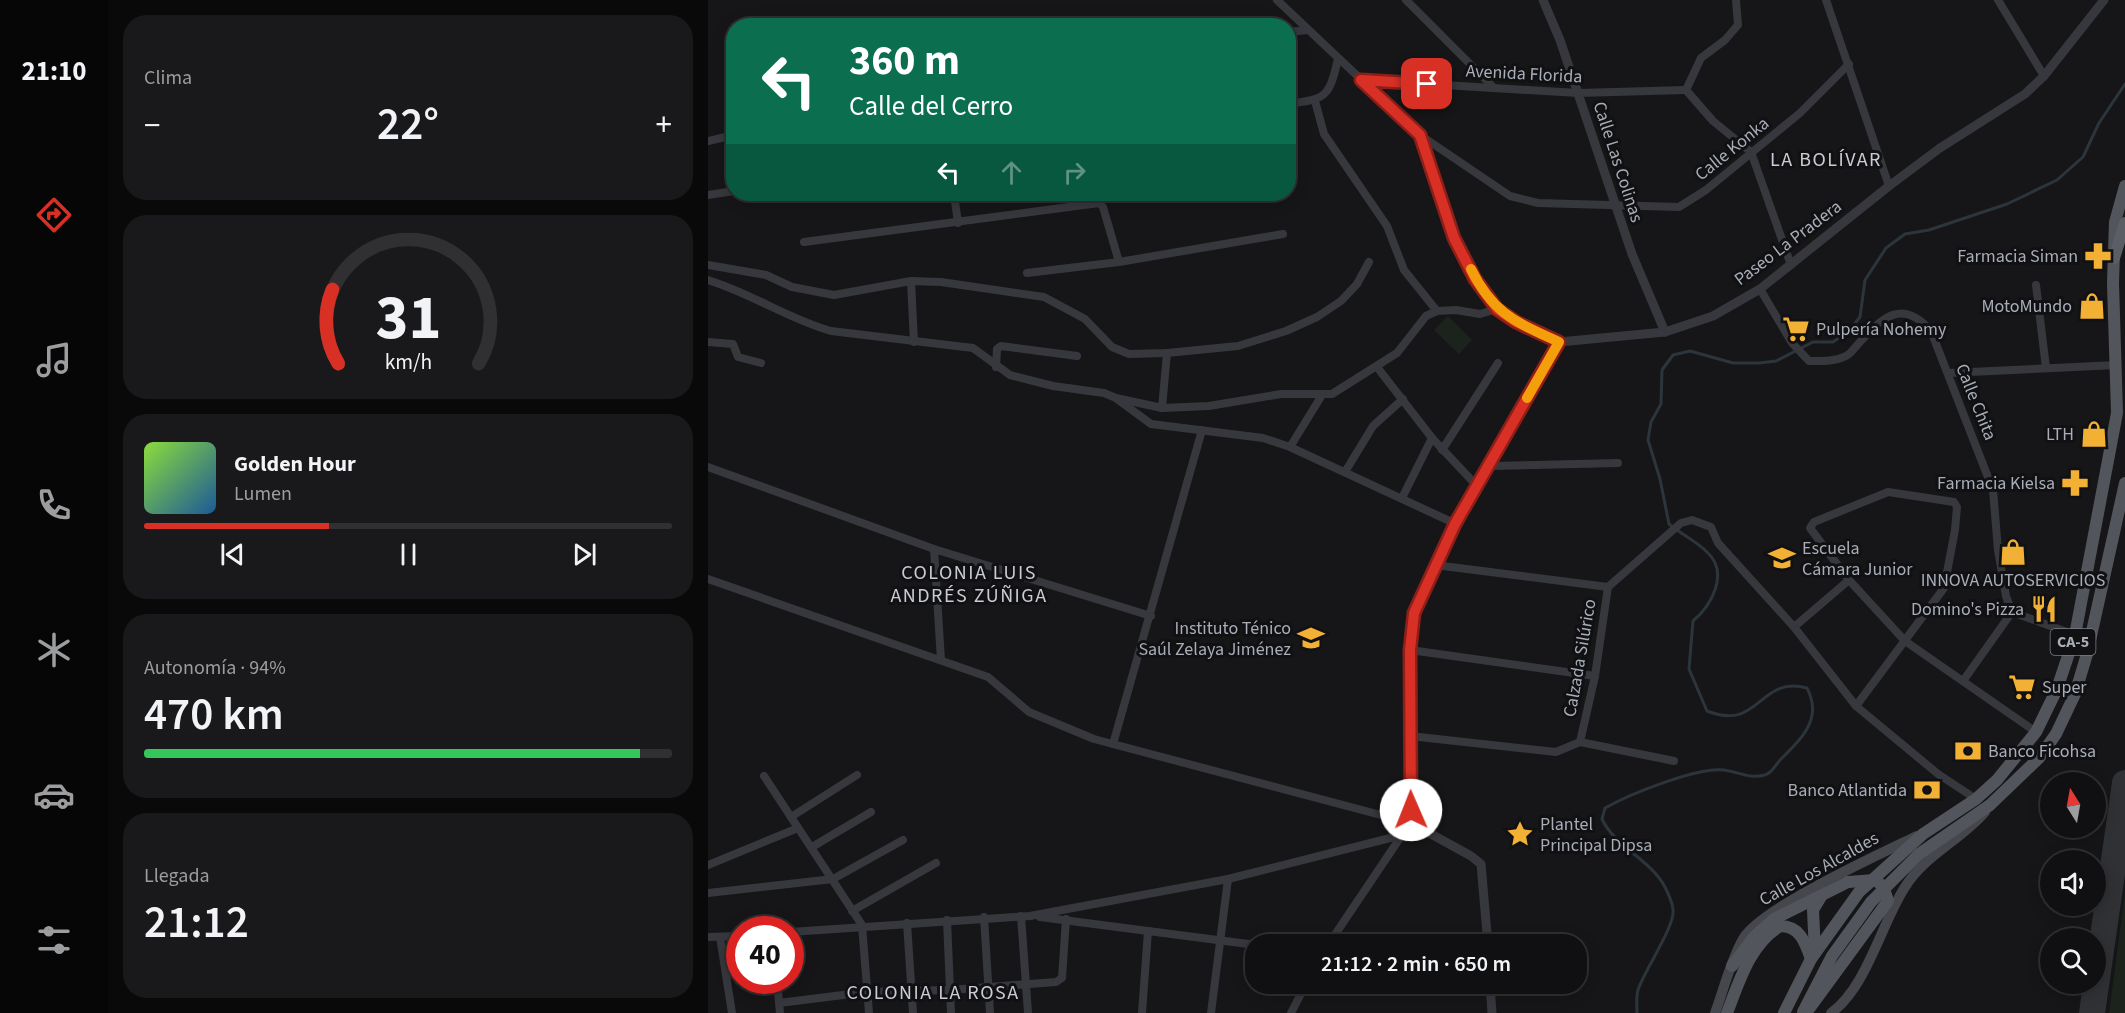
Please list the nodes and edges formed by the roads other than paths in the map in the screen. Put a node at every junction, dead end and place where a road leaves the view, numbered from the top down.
1 (1277, 0) edge
2 (1406, 0) edge
3 (1543, 0) edge
4 (1736, 0) edge
5 (1827, 0) edge
6 (1998, 0) edge
7 (2104, 0) edge
8 (1296, 18) edge
9 (1296, 18) edge
10 (1308, 30) junction
11 (1296, 31) edge
12 (1338, 59) junction
13 (1849, 64) junction
14 (2044, 76) junction
15 (1361, 80) junction
16 (1494, 88) junction
17 (1686, 90) junction
18 (1578, 93) junction
19 (1315, 101) junction
20 (1296, 103) edge
21 (1420, 135) junction
22 (726, 137) edge
23 (708, 141) edge
24 (1751, 152) junction
25 (1889, 186) junction
26 (2125, 186) edge
27 (726, 192) edge
28 (708, 195) edge
29 (955, 201) edge
30 (1613, 204) junction
31 (958, 223) junction
32 (2125, 223) edge
33 (1283, 234) dead end
34 (804, 242) dead end
35 (2114, 258) junction
36 (1119, 262) junction
37 (1369, 262) dead end
38 (708, 265) edge
39 (1791, 265) junction
40 (1027, 273) dead end
41 (708, 280) edge
42 (911, 281) junction
43 (2036, 285) dead end
44 (1760, 289) junction
45 (1497, 309) junction
46 (1437, 311) junction
47 (1665, 332) junction
48 (708, 342) edge
49 (914, 342) junction
50 (1559, 342) junction
51 (1167, 353) junction
52 (1077, 356) dead end
53 (761, 363) dead end
54 (1498, 363) dead end
55 (2117, 365) junction
56 (1377, 366) junction
57 (996, 367) junction
58 (2046, 368) junction
59 (1948, 373) junction
60 (1322, 395) junction
61 (1116, 398) junction
62 (1403, 399) junction
63 (1162, 408) junction
64 (1202, 430) junction
65 (1431, 438) junction
66 (1290, 447) junction
67 (1442, 450) junction
68 (1618, 463) dead end
69 (1490, 466) junction
70 (708, 467) edge
71 (1345, 472) junction
72 (2125, 483) edge
73 (1477, 486) junction
74 (1402, 498) junction
75 (1455, 524) junction
76 (934, 549) junction
77 (1435, 565) junction
78 (708, 579) edge
79 (1849, 580) junction
80 (1608, 587) junction
81 (2012, 612) junction
82 (1151, 616) junction
83 (1794, 627) junction
84 (2075, 635) junction
85 (1905, 641) junction
86 (1410, 650) junction
87 (941, 660) junction
88 (1595, 676) junction
89 (1963, 681) junction
90 (1856, 706) junction
91 (2036, 732) junction
92 (1410, 736) junction
93 (1580, 742) junction
94 (1113, 744) junction
95 (1674, 761) dead end
96 (857, 775) dead end
97 (764, 776) dead end
98 (1976, 799) junction
99 (1990, 805) junction
100 (872, 812) dead end
101 (790, 817) junction
102 (1411, 823) junction
103 (798, 828) junction
104 (1923, 834) junction
105 (1402, 835) junction
106 (903, 840) dead end
107 (812, 847) junction
108 (936, 863) dead end
109 (708, 865) edge
110 (833, 879) junction
111 (1228, 879) junction
112 (1825, 892) junction
113 (708, 893) edge
114 (852, 911) junction
115 (1026, 916) junction
116 (984, 917) junction
117 (1066, 919) junction
118 (947, 920) junction
119 (907, 923) junction
120 (862, 925) junction
121 (804, 931) edge
122 (1148, 931) junction
123 (1335, 934) edge
124 (1487, 934) edge
125 (720, 937) junction
126 (726, 937) edge
127 (708, 938) edge
128 (1220, 940) junction
129 (1245, 943) edge
130 (1813, 956) junction
131 (1732, 966) junction
132 (1026, 986) junction
133 (989, 988) junction
134 (913, 990) junction
135 (950, 990) junction
136 (867, 992) junction
137 (778, 994) edge
138 (1301, 994) edge
139 (1491, 994) edge
140 (779, 1003) junction
141 (732, 1013) edge
142 (780, 1013) edge
143 (869, 1013) edge
144 (913, 1013) edge
145 (951, 1013) edge
146 (990, 1013) edge
147 (1028, 1013) edge
148 (1142, 1013) edge
149 (1211, 1013) edge
150 (1291, 1013) edge
151 (1492, 1013) edge
152 (1715, 1013) edge
153 (1727, 1013) edge
154 (1784, 1013) edge
155 (1804, 1013) edge
156 (1831, 1013) edge

1 - 9 street, Calle Konka
2 - 16 street
3 - 18 street, Calle Las Colinas
4 - 17 street
5 - 13 street
6 - 14 street
7 - 14 street, Paseo La Pradera
8 - 10 street, Calle Konka
10 - 11 street
10 - 12 street, Calle Konka
12 - 15 street, Calle Konka
12 - 19 street
13 - 24 street, Calle Konka
13 - 25 street
14 - 25 street, Paseo La Pradera
15 - 16 street, Avenida Florida
15 - 21 street, Calle Konka
16 - 18 street, Avenida Florida
17 - 18 street, Avenida Florida
17 - 24 street
18 - 30 street, Calle Las Colinas
19 - 20 street
19 - 46 street
21 - 30 street, Calle Konka
21 - 45 street
22 - 23 street
24 - 30 street, Calle Konka
24 - 39 street
25 - 39 street, Paseo La Pradera
26 - 35 main road, CA-5
27 - 28 street
29 - 31 street
30 - 47 street, Calle Las Colinas
31 - 34 street
31 - 36 street
32 - 35 highway
33 - 36 street
35 - 55 main road, CA-5
36 - 40 street
37 - 51 street
38 - 42 street
39 - 44 street, Paseo La Pradera
41 - 49 street
42 - 49 street
42 - 51 street
43 - 58 street
44 - 47 street, Paseo La Pradera
44 - 59 street, Calle Chita
45 - 46 street
45 - 50 street
46 - 56 street
47 - 50 street, Paseo La Pradera
48 - 53 street
49 - 57 street
50 - 69 street
51 - 63 street
52 - 57 street
54 - 67 street
55 - 58 street
55 - 84 main road, CA-5
56 - 60 street
56 - 62 street
57 - 61 street
58 - 59 street
59 - 81 street, Calle Chita
60 - 63 street
60 - 66 street
61 - 63 street
61 - 64 street
62 - 65 street
62 - 71 street
64 - 66 street
64 - 82 street
65 - 67 street
65 - 74 street
66 - 71 street
67 - 73 street
68 - 69 street
69 - 73 street
70 - 76 street
71 - 74 street
72 - 99 main road, CA-5
73 - 75 street
74 - 75 street
75 - 77 street
76 - 82 street
76 - 87 street
77 - 80 street
77 - 86 street
78 - 87 street
79 - 83 street
79 - 85 street
79 - 85 street
80 - 83 street, Calzada Silúrico
80 - 88 street, Calzada Silúrico
81 - 84 street
81 - 89 street
82 - 94 street
83 - 90 street
84 - 91 main road, CA-5
85 - 89 street
85 - 90 street
86 - 88 street
86 - 92 street
87 - 94 street
88 - 93 street, Calzada Silúrico
89 - 91 street
90 - 98 street
91 - 98 main road, CA-5
92 - 93 street
92 - 102 street
93 - 95 street
94 - 102 street
96 - 101 street
97 - 101 street
98 - 104 main road, CA-5
99 - 155 main road, CA-5
99 - 156 main road
100 - 107 street
101 - 103 street
102 - 105 street
102 - 124 street
103 - 107 street
103 - 109 street
104 - 130 main road, CA-5
104 - 131 main road, Calle Los Alcaldes
105 - 111 street
105 - 123 street
106 - 110 street
107 - 110 street
108 - 114 street
110 - 113 street
110 - 114 street
111 - 115 street
111 - 128 street
112 - 130 main road
112 - 131 main road
112 - 155 main road, bridge
114 - 120 street
115 - 116 street
115 - 117 street
115 - 132 street
116 - 118 street
116 - 133 street
117 - 122 street
117 - 132 street
118 - 119 street
118 - 135 street
119 - 120 street
119 - 134 street
120 - 121 street
120 - 136 street
122 - 128 street
122 - 148 street
125 - 126 street
125 - 127 street
125 - 141 street
128 - 129 street
128 - 149 street
130 - 153 main road
130 - 154 main road, CA-5
131 - 152 main road, Calle Los Alcaldes
132 - 133 street
132 - 147 street
133 - 135 street
133 - 146 street
134 - 135 street
134 - 136 street
134 - 144 street
135 - 145 street
136 - 140 street
136 - 143 street
137 - 140 street
138 - 150 street
139 - 151 street
140 - 142 street

